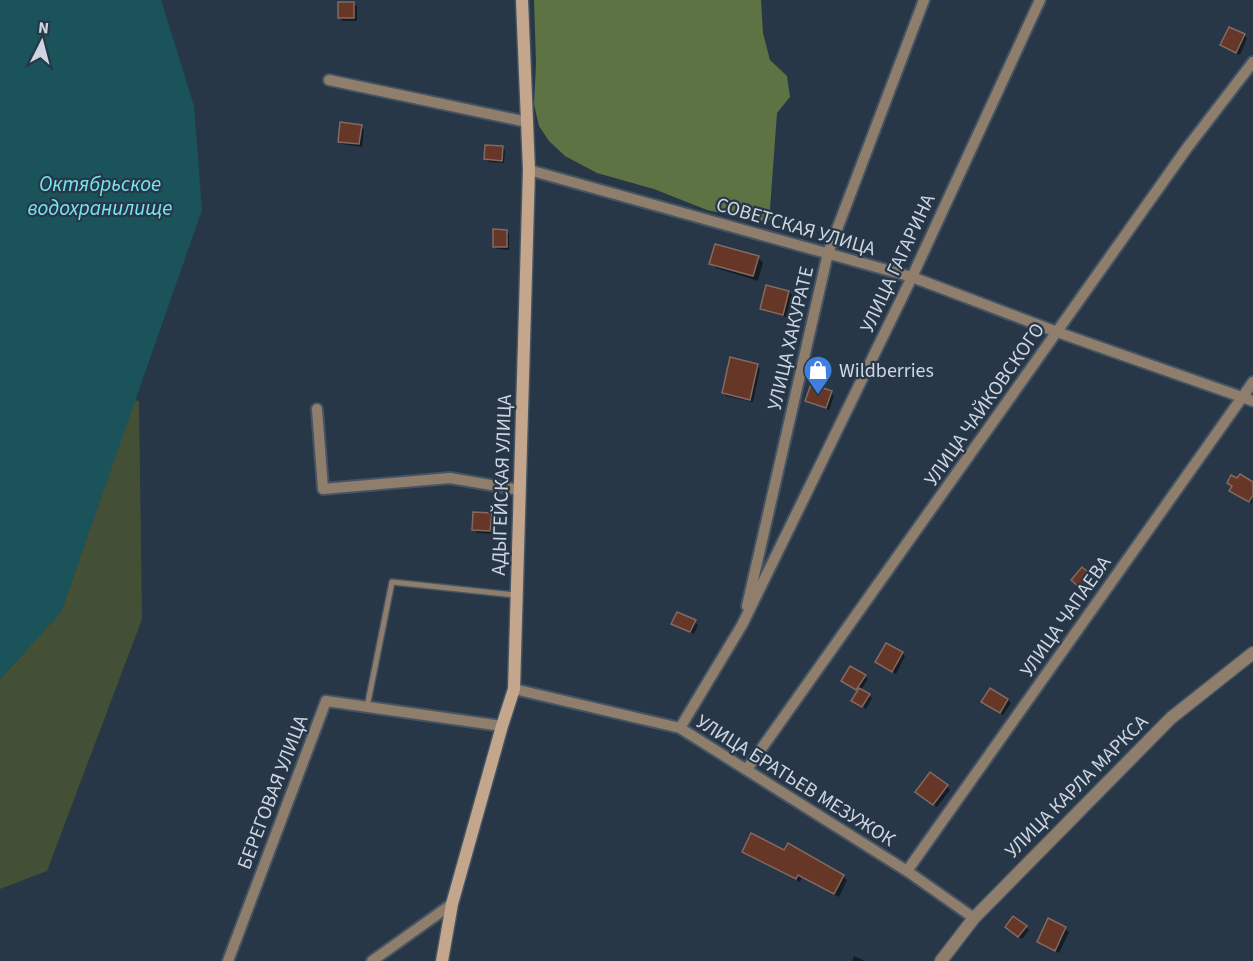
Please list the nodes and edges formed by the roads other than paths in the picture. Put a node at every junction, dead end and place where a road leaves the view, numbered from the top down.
1 (522, 0) edge
2 (924, 0) edge
3 (1040, 0) edge
4 (1253, 62) edge
5 (329, 80) dead end
6 (527, 122) junction
7 (529, 170) junction
8 (828, 253) junction
9 (912, 277) junction
10 (1058, 332) junction
11 (1253, 382) edge
12 (1248, 399) edge
13 (317, 409) dead end
14 (520, 490) junction
15 (517, 596) junction
16 (742, 625) junction
17 (1253, 653) edge
18 (514, 689) junction
19 (367, 707) junction
20 (501, 726) junction
21 (680, 728) junction
22 (747, 769) junction
23 (907, 871) junction
24 (452, 904) junction
25 (974, 918) junction
26 (228, 961) edge
27 (372, 961) edge
28 (442, 961) edge
29 (941, 961) edge

1 - 6 main road, АДЫГЕЙСКАЯ УЛИЦА
2 - 8 street, УЛИЦА ХАКУРАТЕ
3 - 9 street, УЛИЦА ГАГАРИНА
4 - 10 street, УЛИЦА ЧАЙКОВСКОГО
5 - 6 street
6 - 7 main road, АДЫГЕЙСКАЯ УЛИЦА
7 - 8 street, СОВЕТСКАЯ УЛИЦА
7 - 14 main road, АДЫГЕЙСКАЯ УЛИЦА
8 - 9 street, СОВЕТСКАЯ УЛИЦА
8 - 16 street, УЛИЦА ХАКУРАТЕ
9 - 10 street, СОВЕТСКАЯ УЛИЦА
9 - 16 street, УЛИЦА ГАГАРИНА
10 - 12 street, СОВЕТСКАЯ УЛИЦА
10 - 22 street, УЛИЦА ЧАЙКОВСКОГО
11 - 12 street, УЛИЦА ЧАПАЕВА
12 - 23 street, УЛИЦА ЧАПАЕВА
13 - 14 street
14 - 15 main road, АДЫГЕЙСКАЯ УЛИЦА
15 - 18 main road, АДЫГЕЙСКАЯ УЛИЦА
15 - 19 lane
16 - 21 street, УЛИЦА ГАГАРИНА
17 - 25 street, УЛИЦА КАРЛА МАРКСА
18 - 20 main road, АДЫГЕЙСКАЯ УЛИЦА
18 - 21 street, УЛИЦА БРАТЬЕВ МЕЗУЖОК
19 - 20 street, БЕРЕГОВАЯ УЛИЦА
19 - 26 street, БЕРЕГОВАЯ УЛИЦА
20 - 24 main road, АДЫГЕЙСКАЯ УЛИЦА
21 - 22 street, УЛИЦА БРАТЬЕВ МЕЗУЖОК
22 - 23 street, УЛИЦА БРАТЬЕВ МЕЗУЖОК
23 - 25 street, УЛИЦА БРАТЬЕВ МЕЗУЖОК
24 - 27 street
24 - 28 main road, АДЫГЕЙСКАЯ УЛИЦА
25 - 29 street, УЛИЦА КАРЛА МАРКСА

